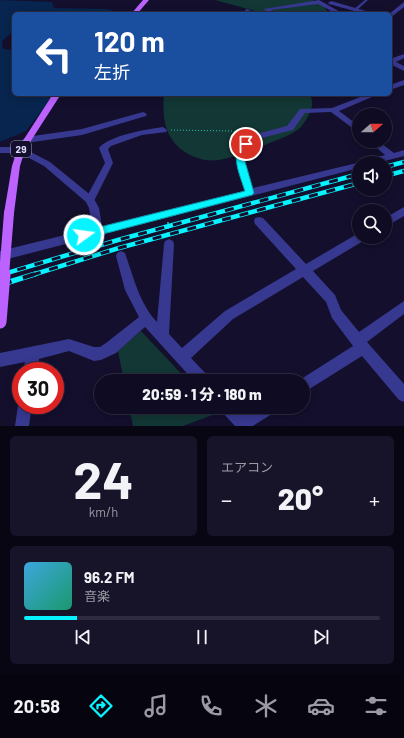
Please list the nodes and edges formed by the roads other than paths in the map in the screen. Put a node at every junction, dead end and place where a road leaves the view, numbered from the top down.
1 (146, 0) edge
2 (283, 0) edge
3 (327, 0) edge
4 (367, 0) edge
5 (318, 1) edge
6 (404, 4) edge
7 (288, 5) junction
8 (355, 10) junction
9 (136, 12) edge
10 (270, 12) edge
11 (337, 12) edge
12 (363, 12) edge
13 (392, 14) edge
14 (404, 56) edge
15 (402, 68) edge
16 (392, 69) edge
17 (404, 82) edge
18 (392, 87) edge
19 (56, 96) edge
20 (370, 96) edge
21 (333, 110) junction
22 (143, 114) dead end
23 (352, 125) edge
24 (163, 130) road end
25 (26, 140) junction
26 (382, 148) edge
27 (0, 150) edge
28 (21, 150) junction
29 (404, 153) edge
30 (392, 156) joint
31 (352, 167) edge
32 (249, 193) junction
33 (90, 200) junction
34 (404, 212) edge
35 (392, 219) edge
36 (259, 221) dead end
37 (98, 232) junction
38 (352, 242) edge
39 (168, 244) road end
40 (0, 256) edge
41 (121, 256) dead end
42 (304, 271) junction
43 (404, 307) edge
44 (146, 319) junction
45 (0, 322) edge
46 (162, 336) junction
47 (360, 344) junction
48 (33, 354) junction
49 (181, 358) junction
50 (0, 360) edge
51 (32, 362) edge
52 (196, 374) edge
53 (310, 381) edge
54 (404, 395) edge
55 (24, 414) edge
56 (232, 414) edge
57 (258, 414) edge
58 (240, 424) edge
59 (22, 426) edge

1 - 9 main road
2 - 7 street
3 - 8 street
4 - 8 lane
5 - 7 street
5 - 11 street
6 - 13 street
7 - 10 street
8 - 12 street
14 - 15 street
15 - 16 street
17 - 18 street
19 - 25 main road, 29
20 - 21 street
21 - 23 street
21 - 32 street
22 - 25 street
24 - 33 street
25 - 28 main road, 29
26 - 30 street
27 - 28 street
28 - 33 street
28 - 45 main road, 29, bridge
29 - 30 street
31 - 32 street
32 - 37 street
33 - 37 street
34 - 35 street
36 - 42 street
37 - 40 street
38 - 42 street
39 - 46 street
41 - 44 street
42 - 47 street
42 - 49 street
43 - 47 street
44 - 46 street
44 - 48 street
46 - 49 street
47 - 53 street
47 - 54 street
48 - 50 street
48 - 51 street
49 - 52 street
55 - 59 street
56 - 58 street
57 - 58 street

